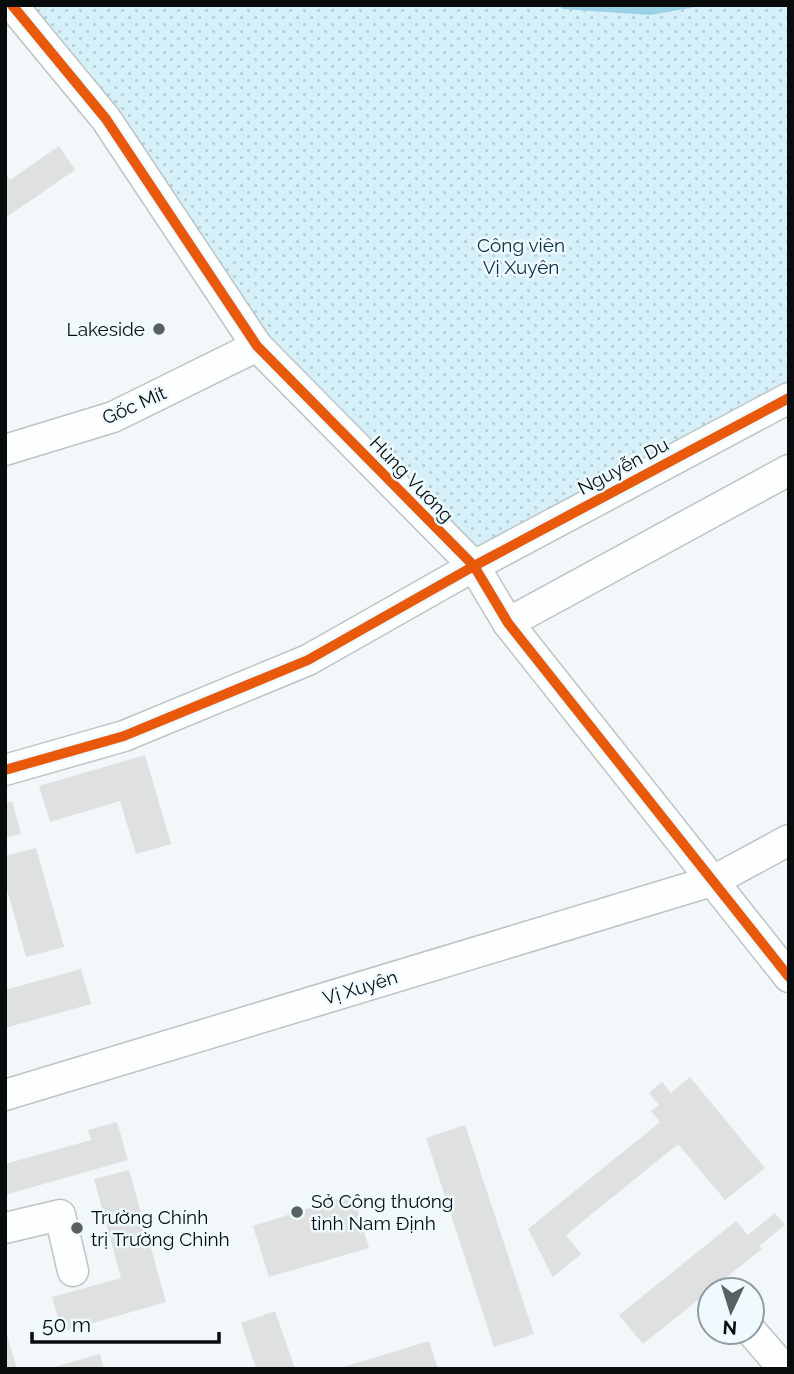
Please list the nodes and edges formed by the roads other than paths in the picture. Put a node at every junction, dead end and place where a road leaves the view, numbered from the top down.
1 (12, 5) edge
2 (257, 346) junction
3 (789, 398) edge
4 (5, 450) edge
5 (789, 470) edge
6 (474, 566) junction
7 (508, 624) junction
8 (5, 770) edge
9 (789, 840) edge
10 (715, 880) junction
11 (789, 976) edge
12 (5, 1094) edge
13 (5, 1228) edge
14 (73, 1271) dead end
15 (764, 1346) edge
16 (784, 1369) edge

1 - 2 street, Hùng Vương
2 - 4 street, Gốc Mít
2 - 6 street, Hùng Vương
3 - 6 street, Nguyễn Du
5 - 7 street
6 - 7 street, Hùng Vương
6 - 8 street, Nguyễn Du
7 - 10 street, Hùng Vương
9 - 10 street, Vị Xuyên
10 - 11 street, Hùng Vương
10 - 12 street, Vị Xuyên
13 - 14 street
15 - 16 street

